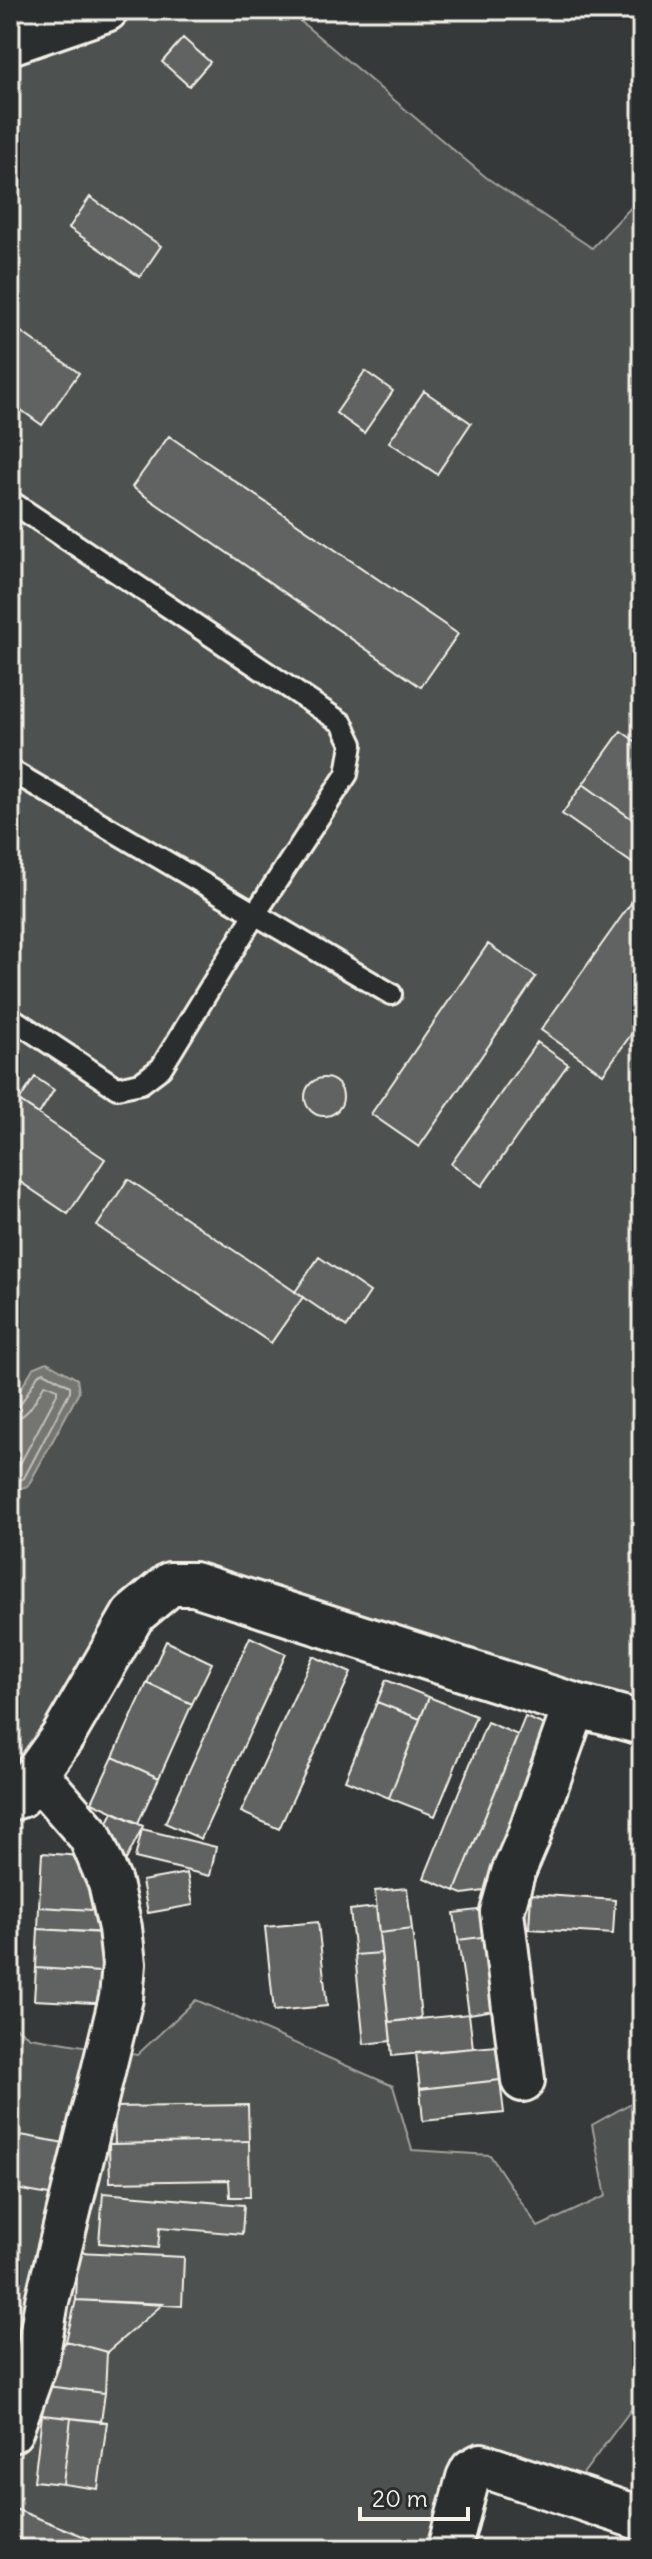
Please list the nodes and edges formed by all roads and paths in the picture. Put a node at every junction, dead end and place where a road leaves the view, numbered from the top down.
1 (106, 10) edge
2 (10, 43) edge
3 (10, 501) edge
4 (10, 770) edge
5 (255, 914) junction
6 (391, 994) dead end
7 (10, 1017) edge
8 (575, 1705) junction
9 (642, 1723) edge
10 (23, 1786) edge
11 (523, 2080) dead end
12 (11, 2431) edge
13 (629, 2528) edge
14 (449, 2549) edge

1 - 2 street
3 - 5 lane
4 - 5 lane
5 - 6 lane
5 - 7 lane
8 - 9 street
8 - 10 street
8 - 11 street
10 - 12 street
13 - 14 street

